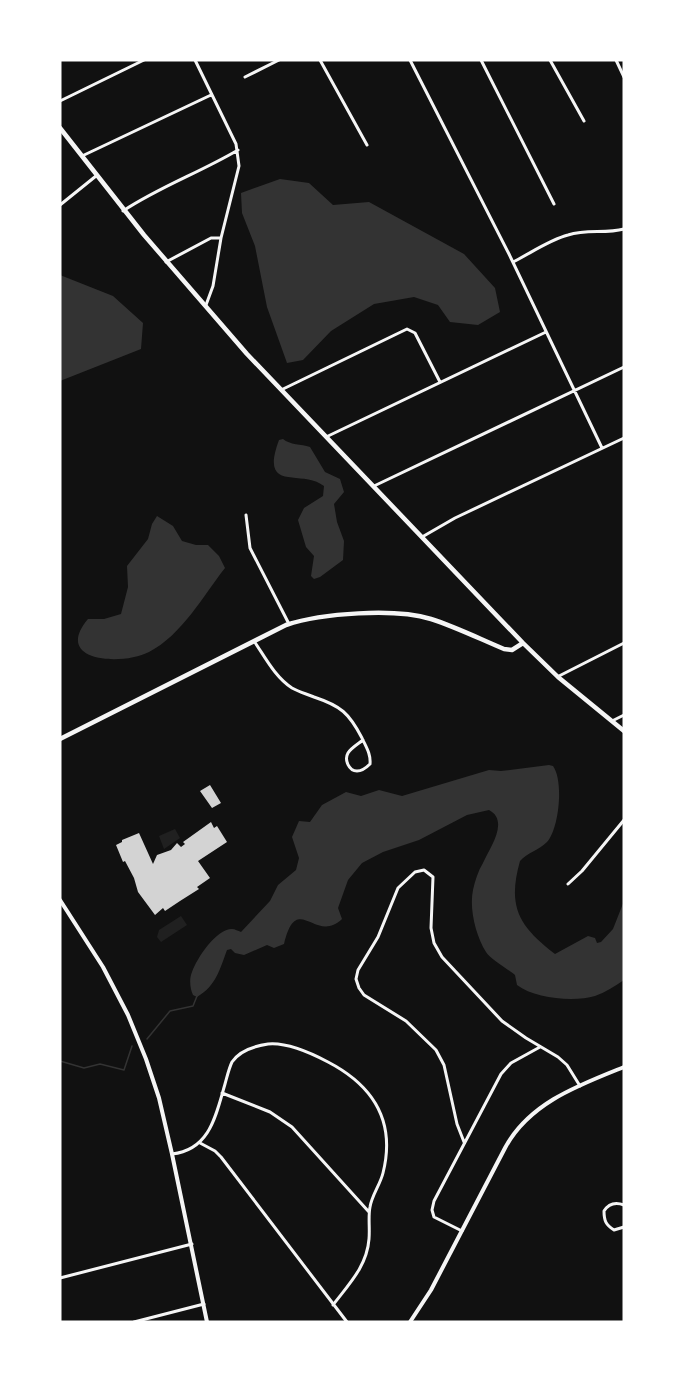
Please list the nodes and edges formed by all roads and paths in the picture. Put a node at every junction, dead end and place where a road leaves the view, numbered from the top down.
1 (144, 60) edge
2 (195, 60) edge
3 (279, 60) edge
4 (320, 60) edge
5 (410, 60) edge
6 (481, 60) edge
7 (550, 60) edge
8 (616, 60) edge
9 (245, 77) dead end
10 (624, 77) edge
11 (211, 95) junction
12 (60, 100) edge
13 (584, 121) dead end
14 (60, 128) edge
15 (367, 145) dead end
16 (238, 150) junction
17 (81, 156) junction
18 (96, 176) junction
19 (554, 204) dead end
20 (60, 205) edge
21 (123, 211) junction
22 (624, 229) edge
23 (221, 238) junction
24 (166, 262) junction
25 (513, 262) junction
26 (206, 307) junction
27 (546, 332) junction
28 (624, 367) edge
29 (440, 382) junction
30 (280, 390) junction
31 (574, 391) junction
32 (326, 437) junction
33 (624, 438) edge
34 (602, 448) junction
35 (374, 486) junction
36 (246, 515) dead end
37 (422, 537) junction
38 (289, 624) junction
39 (254, 641) junction
40 (523, 644) junction
41 (624, 644) edge
42 (558, 677) junction
43 (624, 715) edge
44 (612, 721) junction
45 (624, 731) edge
46 (60, 739) edge
47 (363, 740) junction
48 (624, 820) edge
49 (568, 884) dead end
50 (60, 900) edge
51 (540, 1047) junction
52 (624, 1067) edge
53 (580, 1086) junction
54 (222, 1094) junction
55 (464, 1142) junction
56 (200, 1143) junction
57 (172, 1154) junction
58 (624, 1205) edge
59 (369, 1212) junction
60 (624, 1227) edge
61 (462, 1231) junction
62 (192, 1244) junction
63 (60, 1278) edge
64 (204, 1304) junction
65 (333, 1305) junction
66 (134, 1322) edge
67 (207, 1322) edge
68 (347, 1322) edge
69 (410, 1322) edge

1 - 12 street
2 - 11 street
3 - 9 street
4 - 15 street
5 - 25 street
6 - 19 street
7 - 13 street
8 - 10 street
11 - 16 street
11 - 17 street
14 - 17 main road
16 - 21 street
16 - 23 street
17 - 18 main road
18 - 20 street
18 - 21 main road
21 - 24 main road
22 - 25 street
23 - 24 street
23 - 26 street
24 - 26 main road
25 - 27 street
26 - 30 main road
27 - 29 street
27 - 31 street
28 - 31 street
29 - 30 street
29 - 32 street
30 - 32 main road
31 - 34 street
31 - 35 street
32 - 35 main road
33 - 34 street
34 - 37 street
35 - 37 main road
36 - 38 street
37 - 40 main road
38 - 39 main road
38 - 40 main road
39 - 46 main road
39 - 47 street
40 - 42 main road
41 - 42 street
42 - 44 main road
43 - 44 street
44 - 45 main road
47 - 47 street
48 - 49 street
50 - 57 street
51 - 53 street
51 - 55 street
51 - 55 street
52 - 53 street
53 - 61 street
54 - 56 street
54 - 59 street
54 - 59 street
55 - 61 street
56 - 57 street
56 - 65 street
57 - 62 street
58 - 60 street
59 - 65 street
61 - 69 street
62 - 63 street
62 - 64 street
64 - 66 street
64 - 67 street
65 - 68 street

